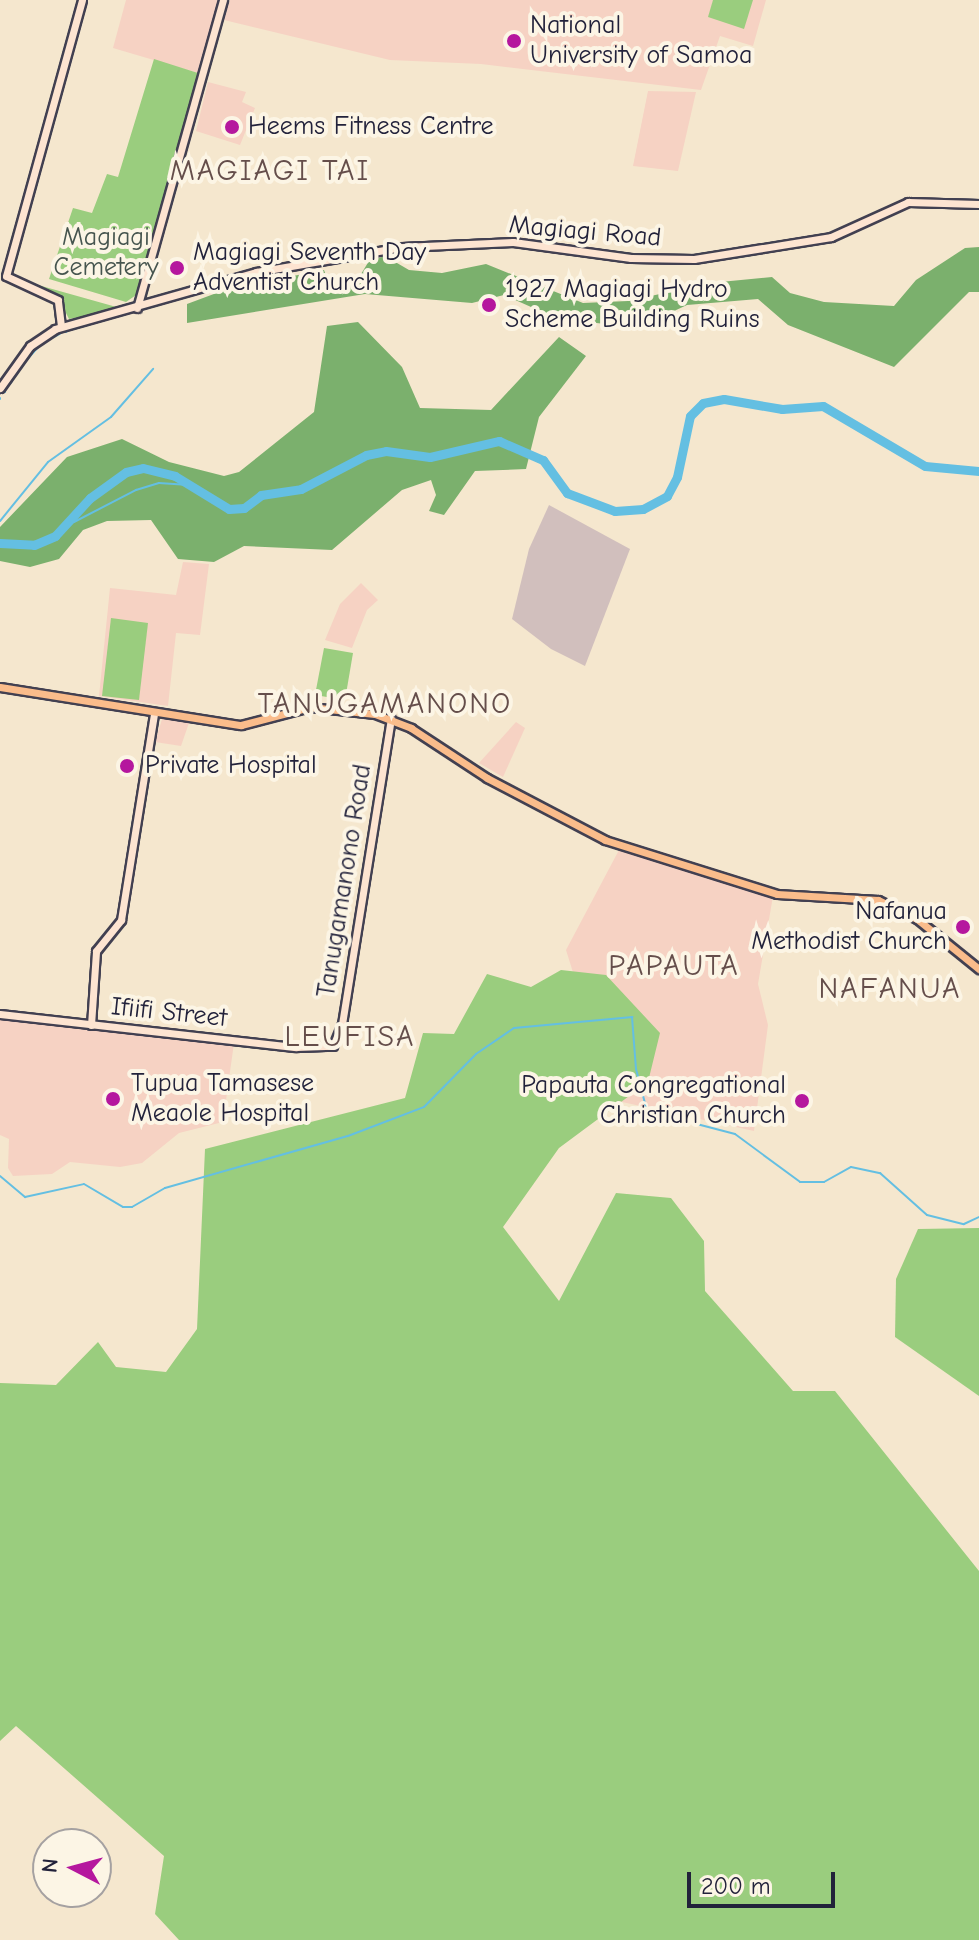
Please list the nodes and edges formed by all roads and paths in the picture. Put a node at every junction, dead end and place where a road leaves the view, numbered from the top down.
1 (82, 0) edge
2 (223, 0) edge
3 (979, 204) edge
4 (3, 276) edge
5 (137, 308) junction
6 (61, 326) junction
7 (0, 388) edge
8 (0, 687) edge
9 (154, 713) junction
10 (391, 719) junction
11 (979, 969) edge
12 (0, 1014) edge
13 (91, 1025) junction
14 (333, 1046) joint

1 - 4 main road
2 - 5 main road
3 - 5 main road, Magiagi Road
4 - 6 main road
5 - 6 main road, Magiagi Road
6 - 7 main road
8 - 9 main road
9 - 10 main road
9 - 13 main road
10 - 11 main road
10 - 14 main road, Tanugamanono Road
12 - 13 main road, Ifiifi Street
13 - 14 main road, Ifiifi Street

